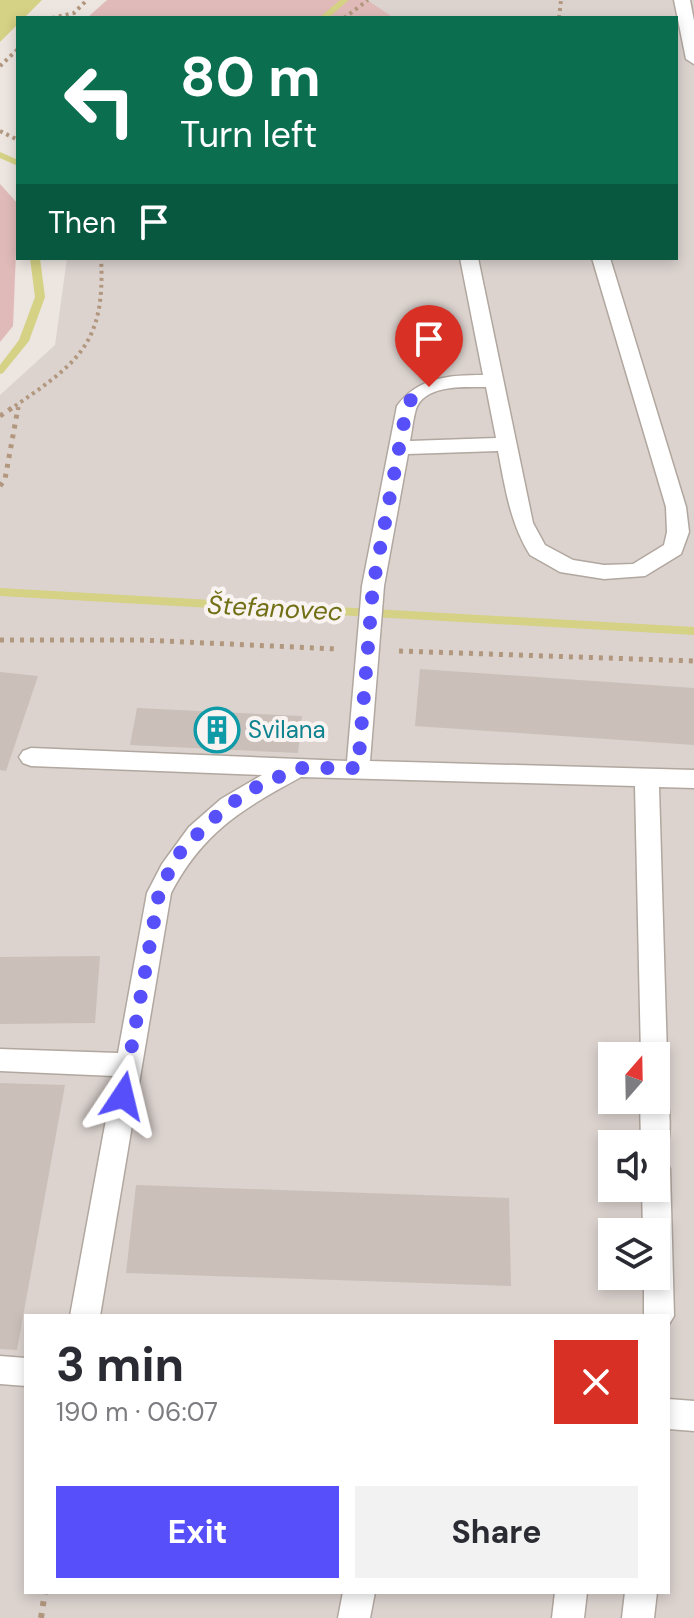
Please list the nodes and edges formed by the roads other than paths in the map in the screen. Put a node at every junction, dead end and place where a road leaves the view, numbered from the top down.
1 (667, 0) edge
2 (682, 0) edge
3 (694, 59) edge
4 (469, 260) edge
5 (602, 260) edge
6 (495, 381) junction
7 (506, 444) junction
8 (399, 448) junction
9 (31, 757) dead end
10 (298, 768) junction
11 (358, 768) junction
12 (647, 776) junction
13 (694, 779) edge
14 (654, 1042) edge
15 (0, 1060) edge
16 (129, 1065) junction
17 (657, 1202) edge
18 (85, 1314) edge
19 (659, 1314) edge
20 (0, 1370) edge
21 (24, 1372) edge
22 (670, 1414) edge
23 (694, 1416) edge
24 (359, 1594) edge
25 (571, 1594) edge
26 (641, 1594) edge
27 (354, 1618) edge
28 (568, 1618) edge
29 (638, 1618) edge

1 - 2 street
2 - 3 street
4 - 6 street
5 - 7 street
6 - 7 street
6 - 8 street
7 - 8 street
8 - 11 street
9 - 10 street
10 - 11 street
10 - 16 street
11 - 12 street
12 - 13 street
12 - 14 street
15 - 16 street
16 - 18 street
17 - 19 street
20 - 21 street
22 - 23 street
24 - 27 street
25 - 28 street
26 - 29 street

